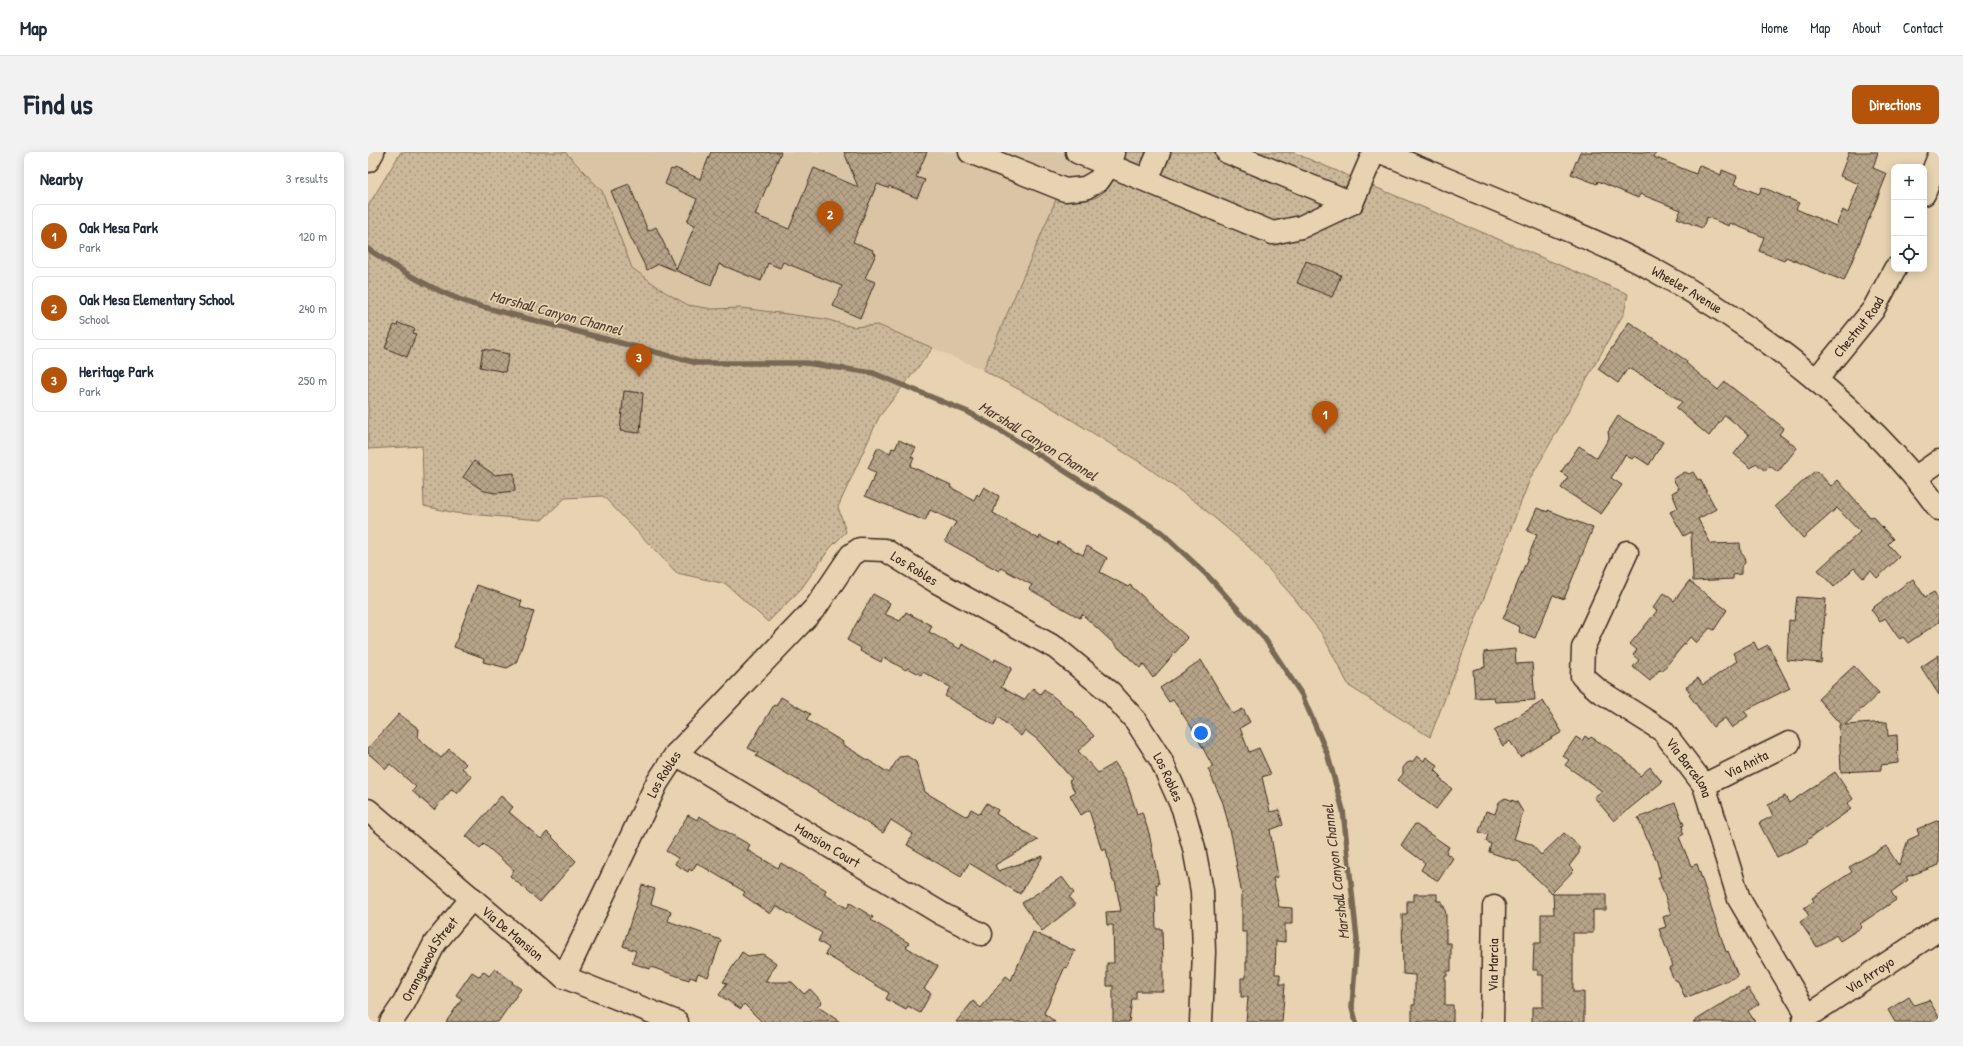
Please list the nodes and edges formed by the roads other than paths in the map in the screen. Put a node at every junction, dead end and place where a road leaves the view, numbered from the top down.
1 (373, 152) edge
2 (970, 152) edge
3 (1077, 152) edge
4 (1159, 152) edge
5 (1227, 152) edge
6 (1374, 152) edge
7 (1381, 152) edge
8 (1939, 156) edge
9 (1112, 159) edge
10 (368, 161) edge
11 (1147, 180) junction
12 (1927, 186) edge
13 (1352, 204) junction
14 (1893, 272) edge
15 (1816, 380) junction
16 (1939, 460) edge
17 (1916, 477) junction
18 (1939, 509) edge
19 (1627, 552) dead end
20 (1788, 743) dead end
21 (676, 754) junction
22 (1704, 785) junction
23 (368, 810) edge
24 (472, 898) junction
25 (1494, 908) dead end
26 (1939, 929) edge
27 (981, 934) dead end
28 (564, 977) junction
29 (1806, 1019) edge
30 (391, 1022) edge
31 (677, 1022) edge
32 (1200, 1022) edge
33 (1492, 1022) edge

1 - 10 street
2 - 9 street
3 - 9 street
4 - 11 street
5 - 13 street
6 - 13 street
7 - 15 street, Wheeler Avenue
8 - 12 street
9 - 11 street
11 - 13 street
14 - 15 street, Chestnut Road
15 - 17 street, Wheeler Avenue
16 - 17 street
17 - 18 street, Wheeler Avenue
19 - 22 street, Via Barcelona
20 - 22 street, Via Anita
21 - 27 street, Mansion Court
21 - 28 street, Los Robles
21 - 32 street, Los Robles
22 - 29 street, Via Barcelona
23 - 24 street, Via De Mansion
24 - 28 street, Via De Mansion
24 - 30 street, Orangewood Street
25 - 33 street, Via Marcia
26 - 29 street, Via Arroyo
28 - 31 street, Via De Mansion

